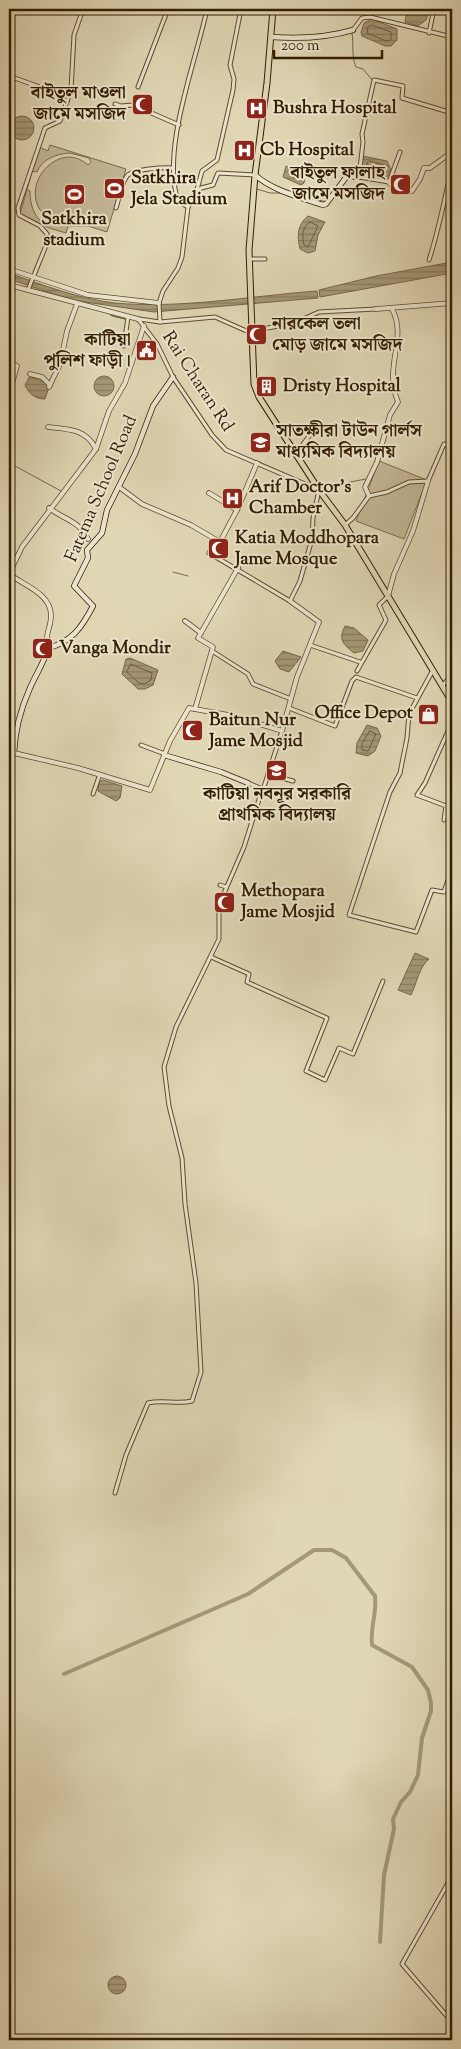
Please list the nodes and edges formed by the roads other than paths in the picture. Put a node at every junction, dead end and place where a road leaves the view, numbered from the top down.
1 (12, 9) edge
2 (83, 9) edge
3 (168, 9) edge
4 (208, 9) edge
5 (241, 9) edge
6 (273, 9) edge
7 (434, 9) edge
8 (9, 12) edge
9 (353, 30) joint
10 (429, 33) junction
11 (271, 37) junction
12 (452, 37) edge
13 (9, 76) edge
14 (138, 87) dead end
15 (67, 102) junction
16 (115, 104) dead end
17 (452, 113) edge
18 (179, 125) junction
19 (400, 152) dead end
20 (452, 152) edge
21 (173, 168) junction
22 (452, 169) edge
23 (255, 175) junction
24 (359, 177) junction
25 (389, 182) junction
26 (195, 197) junction
27 (188, 207) junction
28 (116, 208) dead end
29 (250, 258) junction
30 (265, 259) dead end
31 (429, 260) dead end
32 (9, 269) edge
33 (33, 278) junction
34 (9, 285) edge
35 (28, 290) junction
36 (160, 303) junction
37 (452, 303) edge
38 (77, 304) junction
39 (392, 309) junction
40 (376, 310) joint
41 (128, 317) junction
42 (138, 319) junction
43 (160, 322) junction
44 (144, 326) junction
45 (251, 332) junction
46 (124, 346) dead end
47 (9, 361) edge
48 (30, 374) dead end
49 (173, 377) junction
50 (9, 394) edge
51 (48, 427) dead end
52 (333, 429) dead end
53 (452, 446) edge
54 (96, 449) junction
55 (296, 454) junction
56 (257, 463) junction
57 (428, 481) junction
58 (119, 487) junction
59 (319, 490) junction
60 (209, 493) dead end
61 (369, 496) junction
62 (49, 508) junction
63 (237, 510) junction
64 (345, 525) junction
65 (88, 539) dead end
66 (215, 540) junction
67 (238, 568) junction
68 (9, 574) edge
69 (388, 596) junction
70 (290, 601) junction
71 (185, 621) dead end
72 (201, 633) junction
73 (310, 645) junction
74 (48, 648) junction
75 (212, 651) junction
76 (360, 662) junction
77 (432, 670) junction
78 (357, 671) dead end
79 (452, 675) edge
80 (442, 686) junction
81 (417, 698) junction
82 (292, 699) junction
83 (452, 702) edge
84 (195, 708) junction
85 (290, 708) junction
86 (452, 722) edge
87 (282, 731) junction
88 (141, 744) dead end
89 (14, 753) junction
90 (165, 754) junction
91 (9, 758) edge
92 (100, 774) junction
93 (268, 774) junction
94 (293, 781) dead end
95 (248, 783) joint
96 (262, 793) junction
97 (93, 794) dead end
98 (444, 820) dead end
99 (452, 868) edge
100 (220, 885) dead end
101 (226, 887) junction
102 (211, 957) junction
103 (383, 981) dead end
104 (115, 1493) dead end
105 (452, 1876) edge
106 (452, 2022) edge

1 - 8 street
2 - 15 street
3 - 14 street
4 - 18 street
5 - 26 street
6 - 11 highway
7 - 10 street
9 - 10 street
9 - 11 main road
10 - 12 street
11 - 23 highway
13 - 15 street
15 - 33 street
16 - 18 street
17 - 24 street
18 - 21 street
19 - 25 street
20 - 25 street
21 - 27 street
21 - 28 street
22 - 31 street
23 - 24 main road
23 - 26 street
23 - 29 highway
24 - 25 street
26 - 27 street
27 - 36 street
29 - 30 street
29 - 45 highway
32 - 33 street
33 - 35 street
33 - 36 street
34 - 35 street
35 - 38 street
36 - 43 street
37 - 39 street
38 - 41 street
38 - 48 street
39 - 40 street
39 - 61 street
40 - 45 street
41 - 42 street
41 - 46 street
42 - 43 street
42 - 44 street, Rai Charan Rd
43 - 45 street
44 - 49 street, Rai Charan Rd
44 - 54 street
45 - 55 highway
47 - 50 street
49 - 56 street, Rai Charan Rd
49 - 58 main road, Fatema School Road
51 - 54 street
52 - 55 street
53 - 57 street
54 - 62 street
55 - 59 highway
56 - 59 street, Rai Charan Rd
56 - 63 street
57 - 61 street
57 - 69 street
58 - 66 street
58 - 74 main road, Fatema School Road
59 - 64 highway
59 - 70 street
60 - 63 street
61 - 64 street
62 - 65 street
62 - 68 street
63 - 66 street
64 - 69 highway
66 - 67 street
67 - 70 street
67 - 72 street
68 - 74 street
69 - 76 street
69 - 77 highway
70 - 73 street
71 - 72 street
72 - 75 street
73 - 76 street
73 - 82 street
74 - 89 main road
75 - 82 street
75 - 84 street
76 - 78 street
77 - 80 highway
77 - 81 street
79 - 80 street
80 - 83 highway
81 - 85 street
81 - 99 street
82 - 85 street
84 - 87 street
84 - 90 street
85 - 87 street
86 - 98 street
87 - 93 street
88 - 90 street
89 - 91 main road
89 - 92 street
90 - 92 street
90 - 95 main road
92 - 97 street
93 - 94 street
93 - 96 street
95 - 96 street
96 - 101 street
100 - 101 street
101 - 102 street
102 - 103 street
102 - 104 street
105 - 106 street

